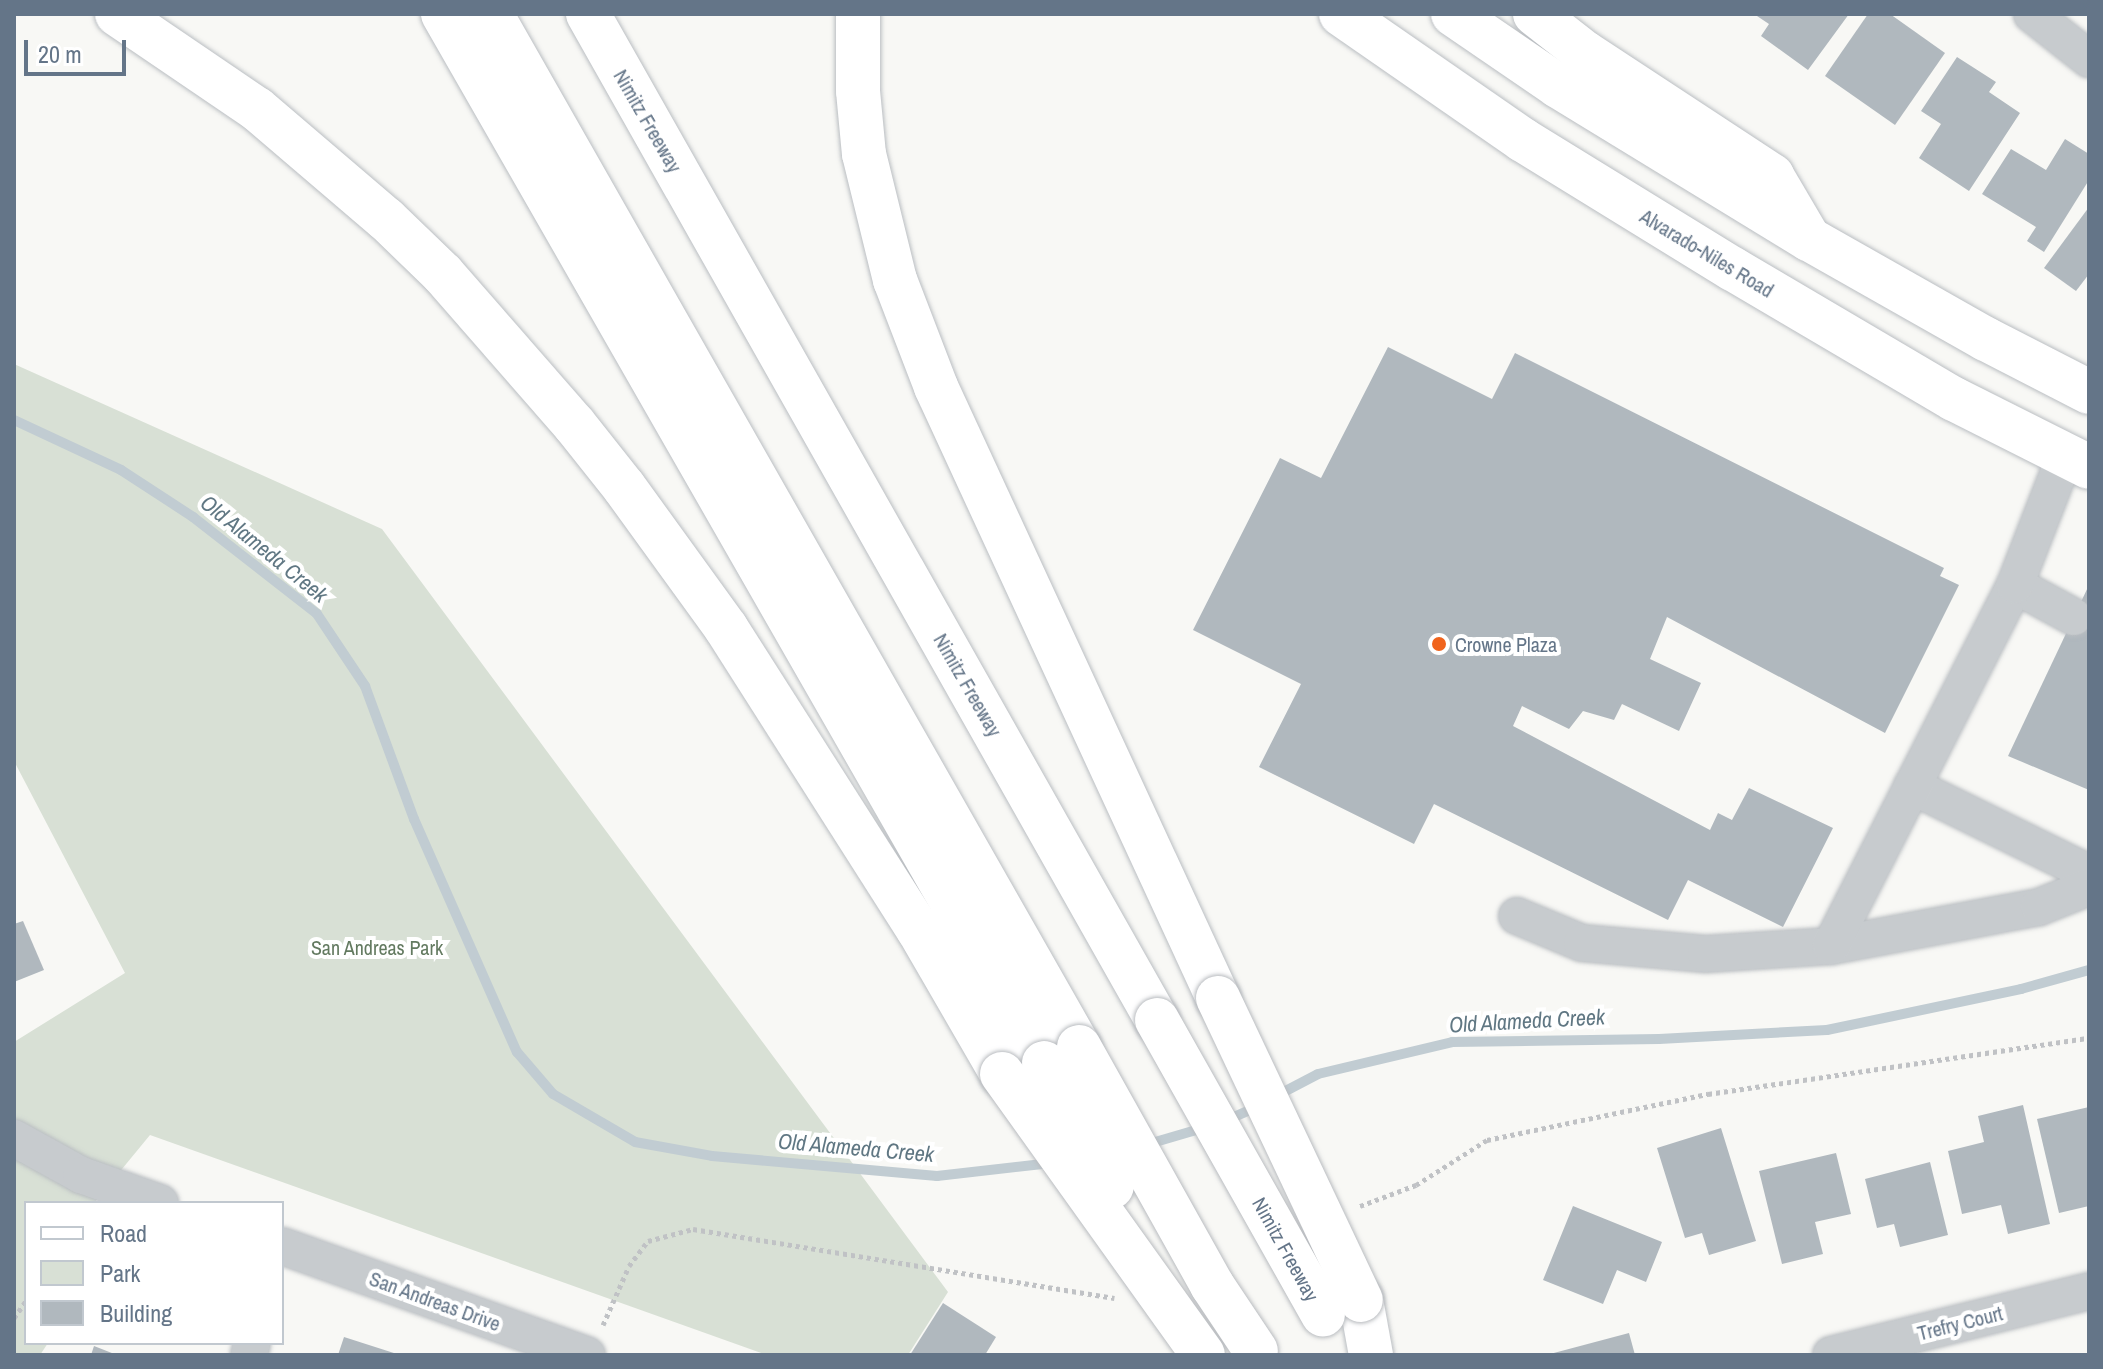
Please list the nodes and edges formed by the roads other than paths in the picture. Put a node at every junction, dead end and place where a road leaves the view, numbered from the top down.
1 (117, 14) edge
2 (443, 14) edge
3 (491, 14) edge
4 (588, 14) edge
5 (858, 14) edge
6 (1341, 14) edge
7 (1453, 14) edge
8 (1535, 14) edge
9 (2032, 14) edge
10 (2089, 59) edge
11 (1809, 239) junction
12 (2089, 392) edge
13 (2081, 453) edge
14 (2015, 585) junction
15 (2074, 617) dead end
16 (1912, 786) junction
17 (2089, 873) edge
18 (2089, 887) edge
19 (1517, 916) dead end
20 (1831, 946) junction
21 (1062, 1055) junction
22 (14, 1138) edge
23 (154, 1201) edge
24 (284, 1248) edge
25 (2089, 1291) edge
26 (1342, 1307) junction
27 (1257, 1353) edge
28 (587, 1355) edge
29 (1204, 1355) edge
30 (1349, 1355) edge
31 (1371, 1355) edge
32 (1831, 1355) edge

1 - 29 main road, bridge
2 - 21 main road
3 - 21 main road
4 - 26 main road, Nimitz Freeway, bridge
5 - 26 main road, bridge
6 - 13 main road, Alvarado-Niles Road
7 - 11 main road
8 - 11 main road
9 - 10 street
11 - 12 main road
13 - 14 street
14 - 15 street
14 - 16 street
16 - 17 street
16 - 20 street
18 - 20 street
19 - 20 street
21 - 27 main road, bridge
21 - 29 main road, bridge
22 - 23 street
24 - 28 street, San Andreas Drive
25 - 32 street, Trefry Court
26 - 30 main road, Nimitz Freeway
26 - 31 main road

